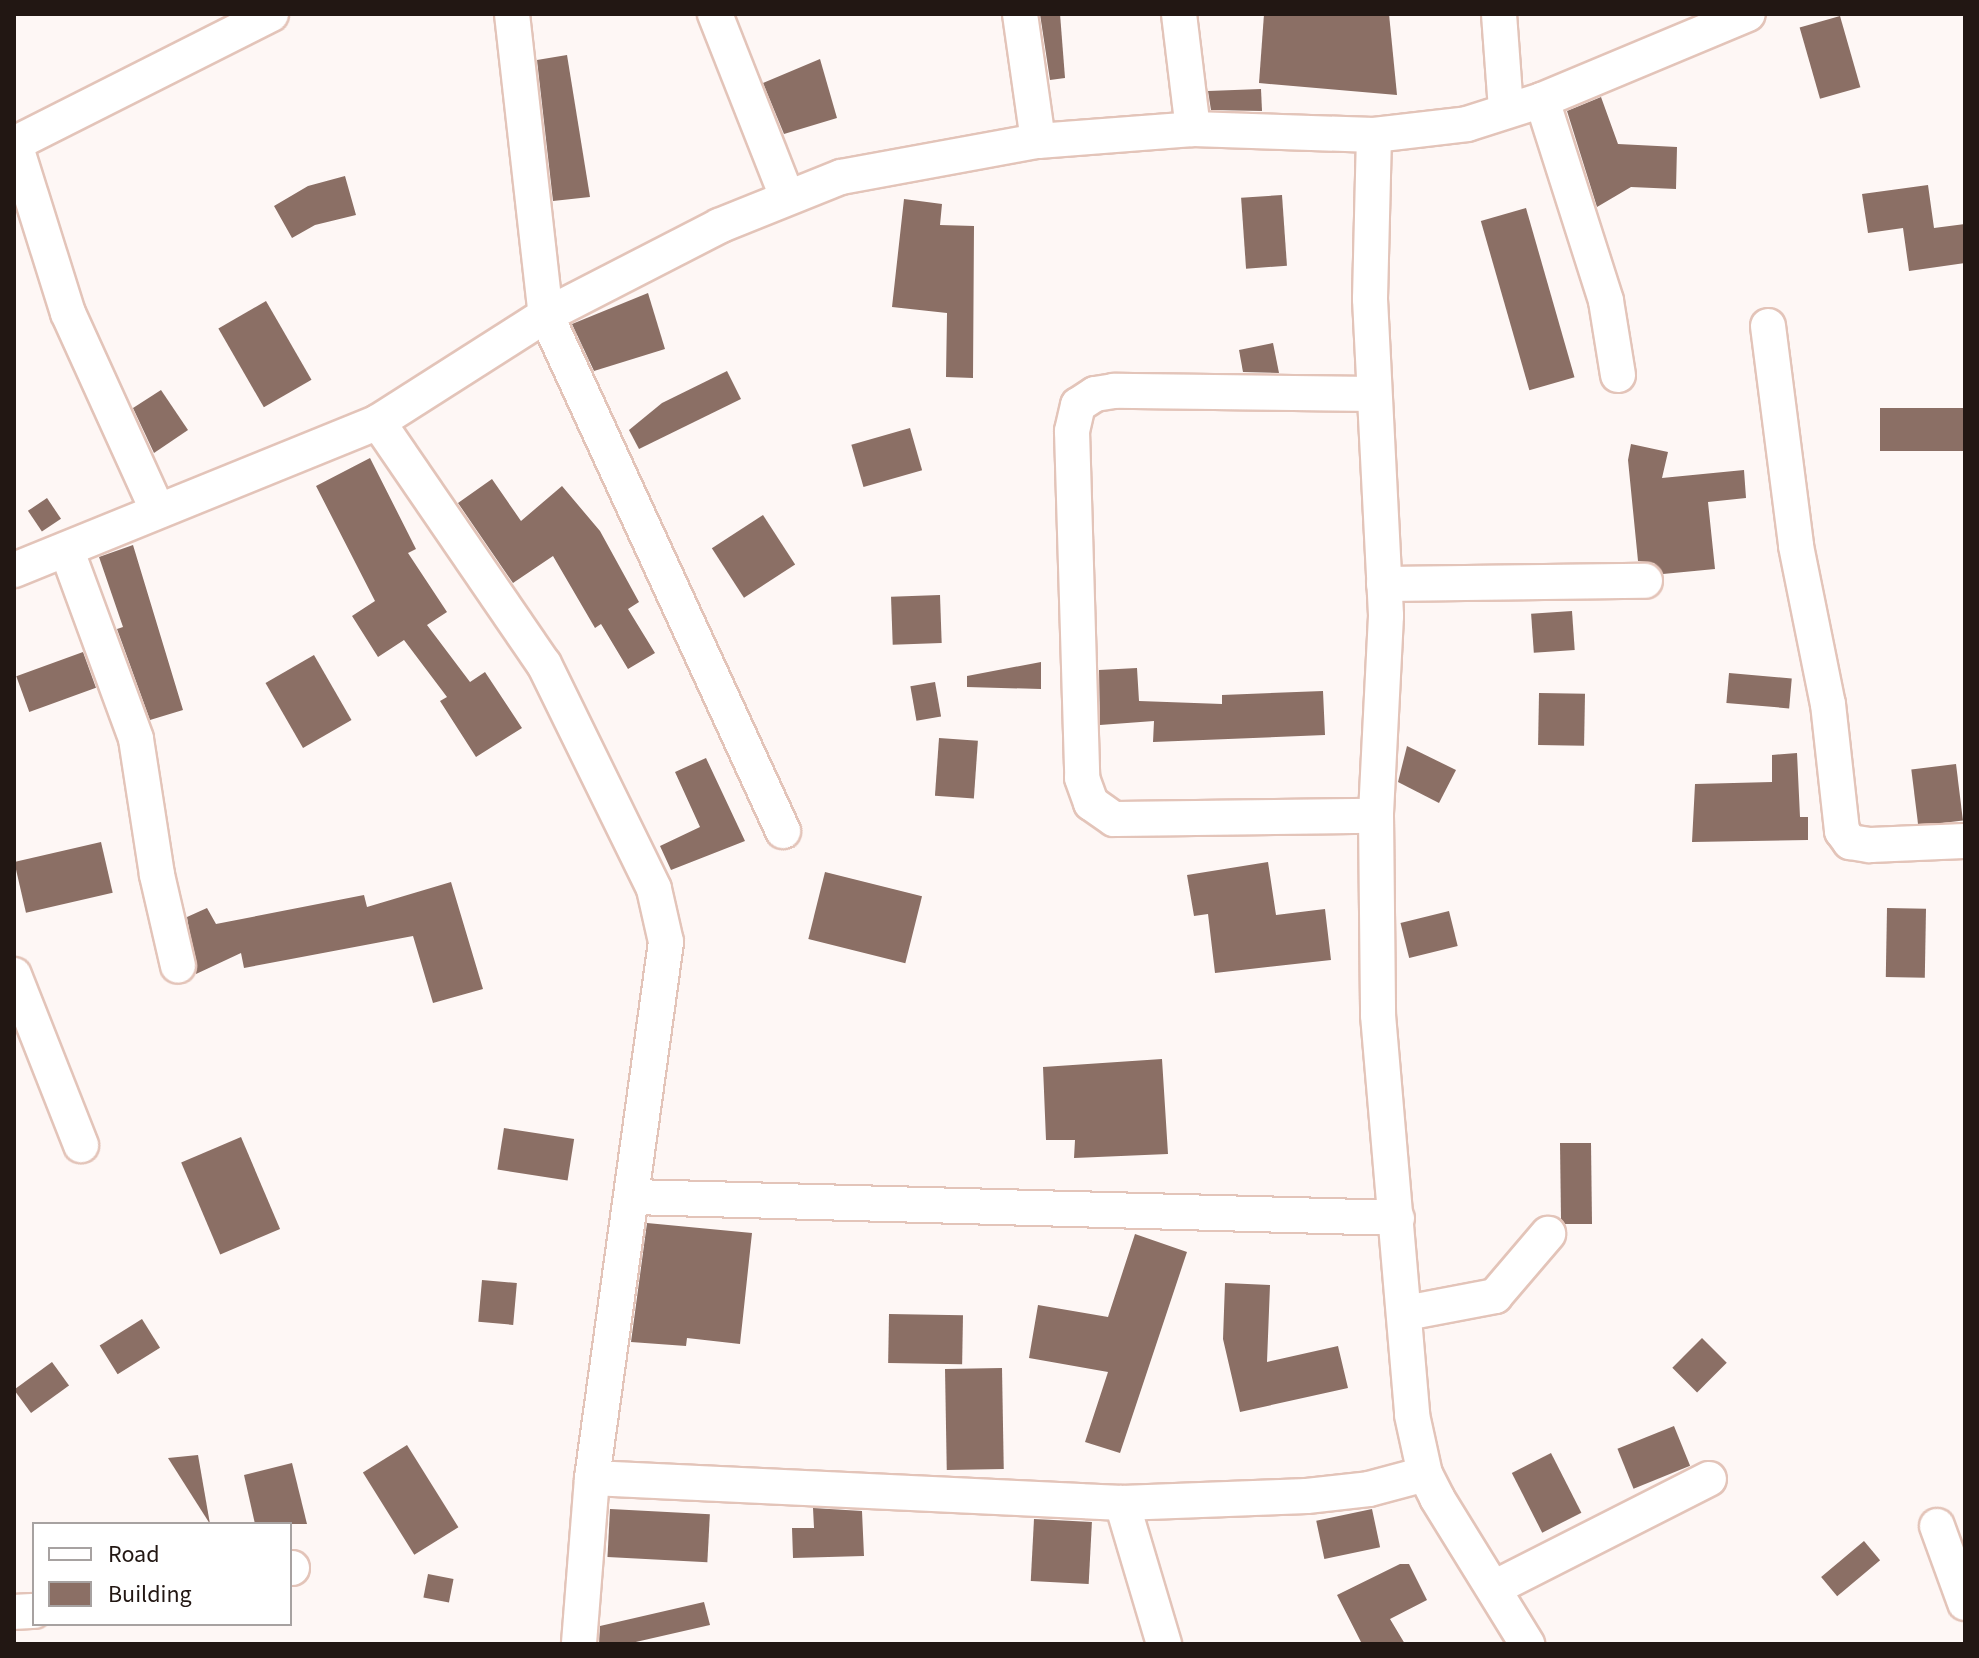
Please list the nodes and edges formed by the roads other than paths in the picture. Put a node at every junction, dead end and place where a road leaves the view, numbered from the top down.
1 (271, 14) edge
2 (512, 14) edge
3 (715, 14) edge
4 (1020, 14) edge
5 (1179, 14) edge
6 (1499, 14) edge
7 (1741, 15) edge
8 (1542, 100) junction
9 (1506, 109) junction
10 (1193, 129) junction
11 (1374, 135) junction
12 (1038, 141) junction
13 (14, 144) edge
14 (787, 197) junction
15 (546, 315) junction
16 (1768, 326) dead end
17 (1618, 375) dead end
18 (1373, 394) junction
19 (378, 422) junction
20 (158, 511) junction
21 (67, 551) junction
22 (14, 570) edge
23 (1645, 581) dead end
24 (1384, 584) junction
25 (1376, 816) junction
26 (783, 831) dead end
27 (1965, 841) edge
28 (178, 966) dead end
29 (14, 975) edge
30 (81, 1145) dead end
31 (633, 1197) junction
32 (1397, 1218) junction
33 (1548, 1234) dead end
34 (1406, 1313) junction
35 (1425, 1474) junction
36 (592, 1478) junction
37 (1709, 1479) dead end
38 (1122, 1503) junction
39 (1937, 1526) dead end
40 (1494, 1588) junction
41 (1965, 1603) edge
42 (579, 1644) edge
43 (1164, 1644) edge
44 (1527, 1644) edge

1 - 13 street
2 - 15 street
3 - 14 street
4 - 12 street
5 - 10 street
6 - 9 street
7 - 8 street
8 - 9 street
8 - 17 street
9 - 11 street
10 - 11 street
10 - 12 street
11 - 18 street
12 - 14 street
13 - 20 street
14 - 15 street
15 - 19 street
15 - 26 street
16 - 27 street
18 - 24 street
18 - 25 street
19 - 20 street
19 - 31 street
20 - 21 street
21 - 22 street
21 - 28 street
23 - 24 street
24 - 25 street
25 - 32 street
29 - 30 street
31 - 32 street
31 - 36 street
32 - 34 street
33 - 34 street
34 - 35 street
35 - 38 street
35 - 40 street
36 - 38 street
36 - 42 street
37 - 40 street
38 - 43 street
39 - 41 street
40 - 44 street

